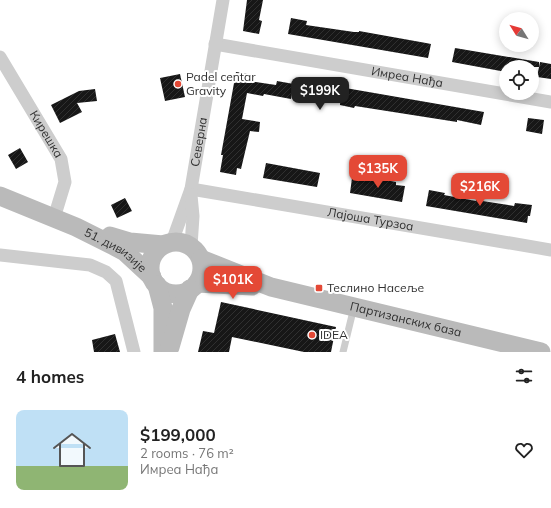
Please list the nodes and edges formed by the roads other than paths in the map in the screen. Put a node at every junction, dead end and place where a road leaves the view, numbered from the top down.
1 (223, 0) edge
2 (215, 44) junction
3 (0, 57) edge
4 (551, 102) edge
5 (191, 189) junction
6 (0, 196) edge
7 (54, 218) junction
8 (76, 227) junction
9 (168, 244) junction
10 (551, 250) edge
11 (196, 253) junction
12 (0, 255) edge
13 (155, 281) junction
14 (194, 286) junction
15 (271, 286) junction
16 (354, 307) junction
17 (134, 352) edge
18 (163, 352) edge
19 (169, 352) edge
20 (343, 352) edge
21 (541, 352) edge

1 - 2 street, Северна
2 - 4 street, Имреа Нађа
2 - 5 street, Северна
3 - 7 street, Кирешка
5 - 9 street, Северна
5 - 10 street, Лајоша Турзоа
5 - 11 street, Северна
6 - 7 street, 51. дивизије
7 - 8 street, 51. дивизије
8 - 9 street, 51. дивизије
8 - 13 street, 51. дивизије
9 - 11 street
9 - 13 street
11 - 14 street
11 - 15 street, Партизанских база
12 - 17 street
13 - 14 street
13 - 18 street
14 - 15 street, Партизанских база
14 - 19 street
15 - 16 street, Партизанских база
16 - 20 lane
16 - 21 street, Партизанских база

